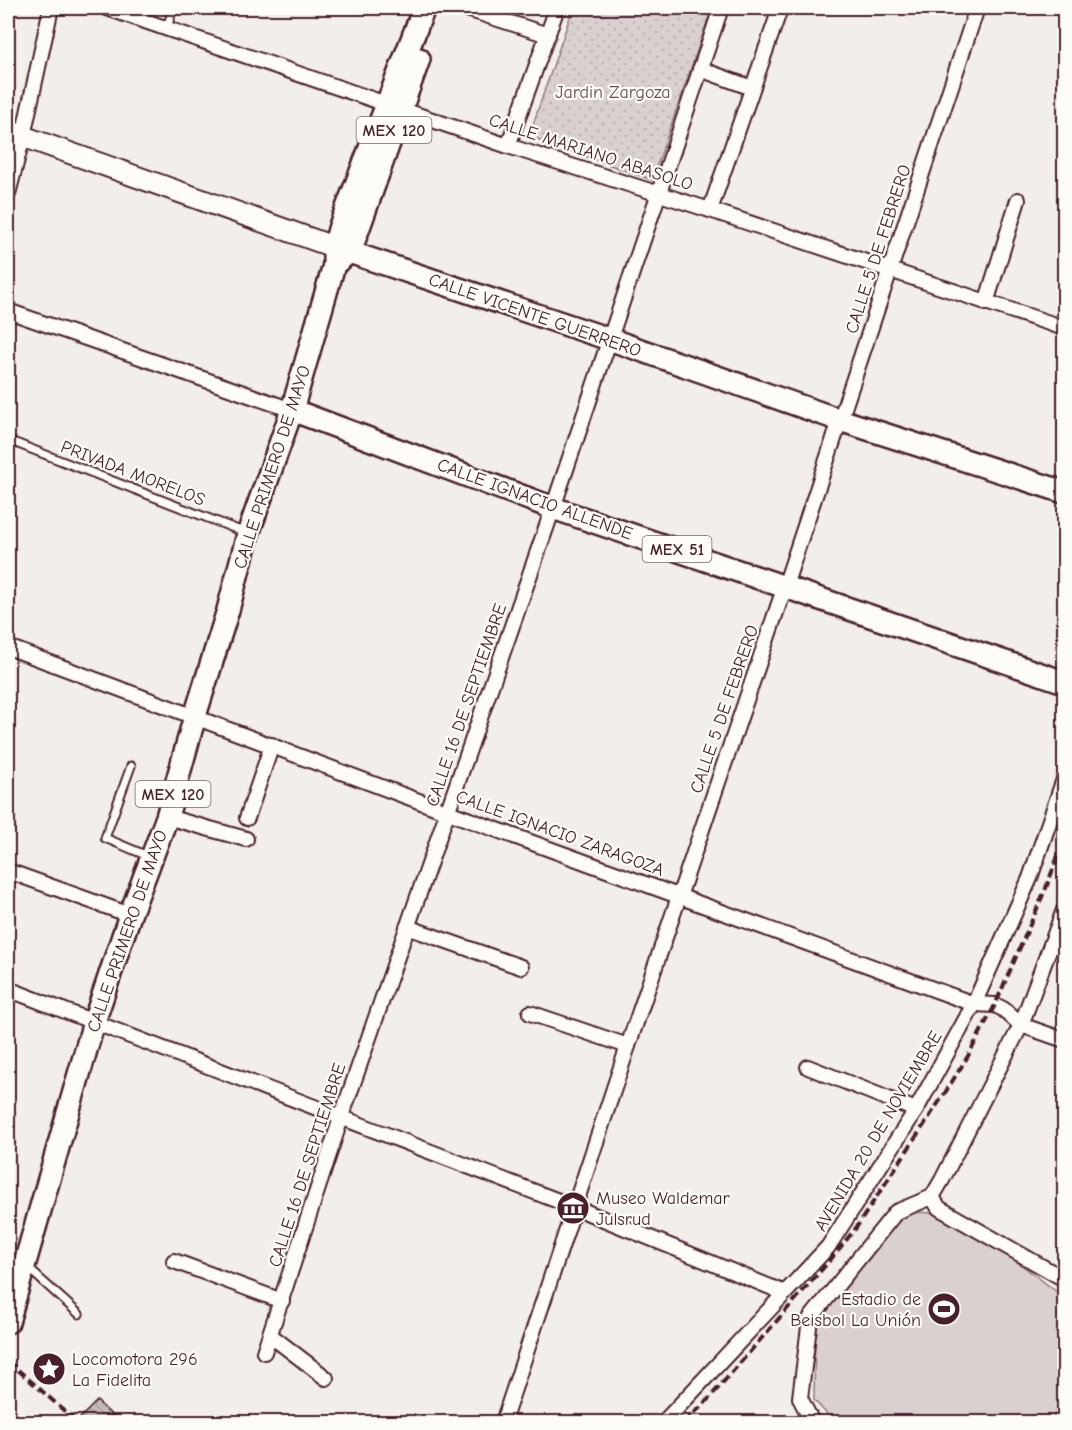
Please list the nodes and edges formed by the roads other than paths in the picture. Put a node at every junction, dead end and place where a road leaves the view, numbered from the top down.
1 (51, 8) edge
2 (107, 8) edge
3 (173, 8) edge
4 (424, 8) edge
5 (438, 8) edge
6 (464, 8) edge
7 (557, 8) edge
8 (721, 8) edge
9 (767, 8) edge
10 (977, 8) edge
11 (166, 28) junction
12 (548, 35) junction
13 (700, 69) junction
14 (752, 88) junction
15 (394, 106) junction
16 (15, 134) edge
17 (508, 146) junction
18 (658, 193) junction
19 (8, 194) edge
20 (1018, 200) dead end
21 (710, 210) junction
22 (339, 255) junction
23 (890, 270) junction
24 (986, 303) junction
25 (8, 311) edge
26 (1065, 328) edge
27 (609, 339) junction
28 (292, 410) junction
29 (840, 420) junction
30 (8, 440) edge
31 (1065, 492) edge
32 (553, 508) junction
33 (248, 534) junction
34 (785, 586) junction
35 (8, 647) edge
36 (1065, 681) edge
37 (195, 716) junction
38 (272, 745) junction
39 (130, 766) dead end
40 (1065, 779) edge
41 (448, 812) junction
42 (167, 817) junction
43 (247, 818) dead end
44 (246, 839) dead end
45 (152, 858) junction
46 (8, 871) edge
47 (680, 895) junction
48 (1065, 910) edge
49 (130, 915) junction
50 (407, 927) junction
51 (521, 967) dead end
52 (8, 989) edge
53 (974, 1004) junction
54 (530, 1013) dead end
55 (94, 1022) junction
56 (1021, 1025) junction
57 (1065, 1040) edge
58 (628, 1046) junction
59 (808, 1067) dead end
60 (916, 1110) junction
61 (341, 1118) junction
62 (932, 1197) junction
63 (574, 1208) junction
64 (174, 1261) dead end
65 (24, 1264) junction
66 (1065, 1279) edge
67 (785, 1293) junction
68 (282, 1301) junction
69 (79, 1314) dead end
70 (8, 1322) edge
71 (270, 1335) junction
72 (264, 1352) dead end
73 (326, 1377) dead end
74 (503, 1422) edge
75 (664, 1422) edge
76 (812, 1422) edge

1 - 16 street
2 - 11 street, CALLE MARIANO ABASOLO
3 - 11 lane
4 - 15 main road, CALLE PRIMERO DE MAYO / MEX 120
5 - 15 main road, CALLE PRIMERO DE MAYO / MEX 120
6 - 12 street
7 - 12 street
8 - 13 street, CALLE 16 DE SEPTIEMBRE
9 - 14 street
10 - 23 street, CALLE 5 DE FEBRERO
11 - 15 street, CALLE MARIANO ABASOLO
12 - 17 street
13 - 14 street
13 - 18 street, CALLE 16 DE SEPTIEMBRE
14 - 21 street
15 - 17 street, CALLE MARIANO ABASOLO
15 - 22 main road, CALLE PRIMERO DE MAYO / MEX 120
16 - 19 street
16 - 22 street, CALLE VICENTE GUERRERO
17 - 18 street, CALLE MARIANO ABASOLO
18 - 21 street, CALLE MARIANO ABASOLO
18 - 27 street, CALLE 16 DE SEPTIEMBRE
20 - 24 street
21 - 23 street, CALLE MARIANO ABASOLO
22 - 27 main road, CALLE VICENTE GUERRERO
22 - 28 main road, CALLE PRIMERO DE MAYO / MEX 120
23 - 24 street, CALLE MARIANO ABASOLO
23 - 29 street, CALLE 5 DE FEBRERO
24 - 26 street, CALLE MARIANO ABASOLO
25 - 28 street, CALLE IGNACIO ALLENDE
27 - 29 main road, CALLE VICENTE GUERRERO
27 - 32 street, CALLE 16 DE SEPTIEMBRE
28 - 32 main road, CALLE IGNACIO ALLENDE / MEX 51
28 - 33 main road, CALLE PRIMERO DE MAYO / MEX 120
29 - 31 main road, CALLE VICENTE GUERRERO
29 - 34 street, CALLE 5 DE FEBRERO
30 - 33 lane, PRIVADA MORELOS
32 - 34 main road, CALLE IGNACIO ALLENDE / MEX 51
32 - 41 street, CALLE 16 DE SEPTIEMBRE
33 - 37 main road, CALLE PRIMERO DE MAYO / MEX 120
34 - 36 main road, CALLE IGNACIO ALLENDE / MEX 51
34 - 47 street, CALLE 5 DE FEBRERO
35 - 37 street, CALLE IGNACIO ZARAGOZA
37 - 38 street, CALLE IGNACIO ZARAGOZA
37 - 42 main road, CALLE PRIMERO DE MAYO / MEX 120
38 - 41 street, CALLE IGNACIO ZARAGOZA
38 - 43 street
39 - 45 lane
40 - 53 street, AVENIDA 20 DE NOVIEMBRE
41 - 47 street, CALLE IGNACIO ZARAGOZA
41 - 50 street, CALLE 16 DE SEPTIEMBRE
42 - 44 street
42 - 45 main road, CALLE PRIMERO DE MAYO / MEX 120
45 - 49 main road, CALLE PRIMERO DE MAYO / MEX 120
46 - 49 street
47 - 53 street, CALLE IGNACIO ZARAGOZA
47 - 58 street, CALLE 5 DE FEBRERO
48 - 56 street
49 - 55 main road, CALLE PRIMERO DE MAYO / MEX 120
50 - 51 street
50 - 61 street, CALLE 16 DE SEPTIEMBRE
52 - 55 street
53 - 56 street, CALLE IGNACIO ZARAGOZA
53 - 60 street, AVENIDA 20 DE NOVIEMBRE
54 - 58 street
55 - 61 street
55 - 65 main road, CALLE PRIMERO DE MAYO / MEX 120
56 - 57 street, CALLE IGNACIO ZARAGOZA
56 - 62 street
58 - 63 street, CALLE 5 DE FEBRERO
59 - 60 street
60 - 67 street, AVENIDA 20 DE NOVIEMBRE
61 - 63 street
61 - 68 street, CALLE 16 DE SEPTIEMBRE
62 - 66 street
62 - 76 street
63 - 67 street
63 - 74 street, CALLE 5 DE FEBRERO
64 - 68 street
65 - 69 lane
65 - 70 main road, CALLE PRIMERO DE MAYO / MEX 120
67 - 75 street, AVENIDA 20 DE NOVIEMBRE
68 - 71 street, CALLE 16 DE SEPTIEMBRE
71 - 72 street, CALLE 16 DE SEPTIEMBRE
71 - 73 street

